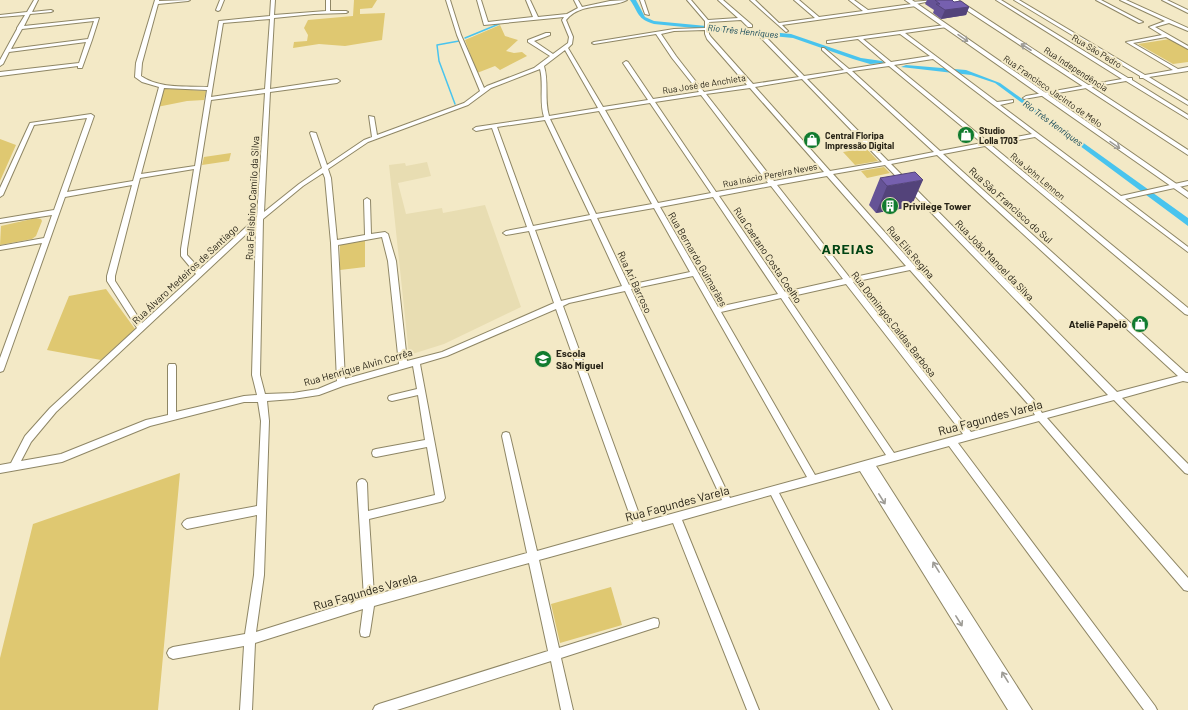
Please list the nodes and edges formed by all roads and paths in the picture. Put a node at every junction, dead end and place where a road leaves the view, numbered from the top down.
1 (36, 0) edge
2 (188, 0) edge
3 (222, 0) edge
4 (273, 0) edge
5 (328, 0) edge
6 (448, 0) edge
7 (479, 0) edge
8 (528, 0) edge
9 (576, 0) edge
10 (624, 0) edge
11 (642, 0) edge
12 (689, 0) edge
13 (720, 0) edge
14 (752, 0) edge
15 (796, 0) edge
16 (851, 0) edge
17 (933, 0) edge
18 (954, 0) edge
19 (998, 0) edge
20 (1016, 0) edge
21 (1098, 0) edge
22 (1122, 0) edge
23 (1164, 0) edge
24 (157, 2) edge
25 (912, 3) edge
26 (580, 8) junction
27 (218, 10) dead end
28 (51, 11) dead end
29 (328, 12) junction
30 (346, 12) dead end
31 (867, 12) junction
32 (1188, 12) edge
33 (28, 13) junction
34 (647, 14) dead end
35 (567, 15) junction
36 (0, 16) edge
37 (272, 17) junction
38 (536, 18) junction
39 (740, 19) junction
40 (819, 19) junction
41 (1141, 22) dead end
42 (1168, 22) junction
43 (779, 24) junction
44 (707, 25) junction
45 (750, 26) dead end
46 (945, 26) junction
47 (19, 28) junction
48 (1188, 30) edge
49 (786, 31) dead end
50 (901, 32) junction
51 (658, 33) junction
52 (548, 34) dead end
53 (761, 35) dead end
54 (1166, 36) junction
55 (859, 38) junction
56 (90, 40) junction
57 (829, 42) dead end
58 (594, 43) dead end
59 (566, 48) junction
60 (1188, 48) edge
61 (824, 49) dead end
62 (7, 51) junction
63 (553, 56) junction
64 (934, 57) junction
65 (626, 63) dead end
66 (0, 64) edge
67 (890, 64) junction
68 (541, 65) junction
69 (1188, 69) edge
70 (848, 70) junction
71 (1178, 70) junction
72 (0, 74) edge
73 (1144, 77) junction
74 (802, 78) junction
75 (1128, 80) junction
76 (337, 81) dead end
77 (162, 85) junction
78 (751, 86) junction
79 (1087, 87) junction
80 (210, 89) junction
81 (268, 91) junction
82 (482, 91) junction
83 (702, 93) junction
84 (1044, 95) junction
85 (1026, 98) dead end
86 (208, 99) junction
87 (652, 101) junction
88 (1011, 101) dead end
89 (1188, 103) edge
90 (996, 104) junction
91 (601, 109) junction
92 (371, 117) dead end
93 (1188, 117) edge
94 (547, 118) junction
95 (494, 126) junction
96 (476, 129) dead end
97 (313, 133) dead end
98 (1036, 135) junction
99 (375, 137) junction
100 (986, 144) junction
101 (938, 153) junction
102 (1188, 153) edge
103 (886, 163) junction
104 (197, 167) junction
105 (325, 168) junction
106 (828, 173) junction
107 (136, 180) junction
108 (1188, 183) edge
109 (772, 184) junction
110 (1174, 186) junction
111 (715, 194) junction
112 (0, 195) edge
113 (63, 195) junction
114 (1188, 196) edge
115 (1120, 198) junction
116 (367, 200) dead end
117 (656, 205) junction
118 (56, 212) junction
119 (594, 217) junction
120 (260, 218) junction
121 (0, 221) edge
122 (531, 228) junction
123 (506, 233) dead end
124 (368, 237) junction
125 (47, 240) junction
126 (334, 243) junction
127 (0, 248) edge
128 (1188, 250) edge
129 (911, 267) junction
130 (695, 273) junction
131 (200, 274) junction
132 (848, 281) junction
133 (627, 288) junction
134 (783, 295) junction
135 (558, 304) junction
136 (716, 310) junction
137 (1188, 312) edge
138 (141, 328) junction
139 (416, 362) junction
140 (172, 366) dead end
141 (403, 366) junction
142 (0, 369) edge
143 (1187, 378) edge
144 (341, 383) junction
145 (421, 391) junction
146 (1115, 396) junction
147 (262, 397) junction
148 (392, 398) dead end
149 (172, 416) junction
150 (1040, 416) junction
151 (506, 436) dead end
152 (969, 436) junction
153 (951, 441) junction
154 (430, 443) junction
155 (376, 453) dead end
156 (892, 457) junction
157 (15, 465) junction
158 (866, 465) junction
159 (0, 469) edge
160 (1188, 470) edge
161 (813, 479) junction
162 (362, 483) dead end
163 (773, 490) junction
164 (728, 503) junction
165 (261, 510) junction
166 (364, 516) junction
167 (676, 517) junction
168 (186, 524) dead end
169 (639, 527) junction
170 (533, 557) junction
171 (1188, 586) edge
172 (369, 602) junction
173 (654, 623) dead end
174 (365, 632) dead end
175 (250, 640) junction
176 (173, 654) dead end
177 (554, 655) junction
178 (985, 655) junction
179 (246, 710) edge
180 (379, 710) edge
181 (567, 710) edge
182 (753, 710) edge
183 (886, 710) edge
184 (1015, 710) edge
185 (1026, 710) edge
186 (1151, 710) edge

1 - 33 street
2 - 24 street
3 - 27 street
4 - 37 street, Rua Felisbino Camilo da Silva
5 - 29 street
6 - 82 street
7 - 38 street
8 - 38 street
9 - 26 street
10 - 26 street
11 - 34 street
12 - 44 street, Rua Elis Regina
13 - 39 street
14 - 43 street
15 - 40 street
16 - 31 street
17 - 25 street
79 -> 18 main road, Rua Independência
19 - 75 street, Rua São Pedro
20 - 73 street
21 - 41 street
22 - 42 street
23 - 32 street
24 - 77 street
25 - 31 street
25 - 46 main road, Rua Francisco Jacinto de Melo
26 - 35 street
28 - 33 street
29 - 30 street
29 - 37 street
31 - 40 street
33 - 36 street
33 - 47 street
35 - 38 street
35 - 59 street
37 - 80 street
37 - 81 street, Rua Felisbino Camilo da Silva
39 - 44 street
39 - 45 street
40 - 43 street
42 - 48 street
42 - 54 street
43 - 49 street
44 - 51 street
44 - 78 street, Rua Elis Regina
46 - 50 street
46 -> 84 main road, Rua Francisco Jacinto de Melo
47 - 56 street
47 - 62 street
50 - 55 street
50 - 64 street
51 - 58 street
51 - 83 street, Rua Domingos Caldas Barbosa
52 - 63 street
53 - 74 street, Rua João Manoel da Silva
54 - 60 street
54 - 71 street
55 - 57 street
55 - 67 street, Rua John Lennon
56 - 62 street
56 - 72 street
59 - 63 street, Rua Álvaro Medeiros de Santiago
59 - 91 street, Rua Bernardo Guimarães
61 - 70 street, Rua São Francisco do Sul
62 - 66 street
63 - 68 street, Rua Álvaro Medeiros de Santiago
64 - 67 street, Rua José de Anchieta
64 - 90 street
65 - 87 street, Rua Caetano Costa Coelho
67 - 70 street, Rua José de Anchieta
67 - 100 street, Rua John Lennon
68 - 82 street, Rua Álvaro Medeiros de Santiago
68 - 94 street, Rua Ari Barroso
69 - 71 street
70 - 74 street, Rua José de Anchieta
70 - 101 street, Rua São Francisco do Sul
71 - 73 street
73 - 75 street
73 - 89 street
74 - 78 street, Rua José de Anchieta
74 - 103 street, Rua João Manoel da Silva
75 - 79 street
75 - 93 street, Rua São Pedro
76 - 81 street
77 - 80 street
77 - 107 street
78 - 83 street, Rua José de Anchieta
78 - 106 street, Rua Elis Regina
79 - 84 street
79 - 102 main road, Rua Independência
80 - 86 street
81 - 86 street
81 - 120 street, Rua Felisbino Camilo da Silva
82 - 99 street, Rua Álvaro Medeiros de Santiago
83 - 87 street, Rua José de Anchieta
83 - 109 street, Rua Domingos Caldas Barbosa
84 - 85 street
84 -> 110 main road, Rua Francisco Jacinto de Melo
86 - 104 street
87 - 91 street, Rua José de Anchieta
87 - 111 street, Rua Caetano Costa Coelho
88 - 90 street
90 - 98 street
91 - 94 street, Rua José de Anchieta
91 - 117 street, Rua Bernardo Guimarães
92 - 99 street
94 - 95 street, Rua José de Anchieta
94 - 119 street, Rua Ari Barroso
95 - 96 street, Rua José de Anchieta
95 - 122 street
97 - 105 street
98 - 100 street, Rua Inácio Pereira Neves
98 - 115 street
99 - 105 street, Rua Álvaro Medeiros de Santiago
100 - 101 street, Rua Inácio Pereira Neves
100 - 137 street, Rua John Lennon
101 - 103 street, Rua Inácio Pereira Neves
101 - 143 street, Rua São Francisco do Sul
103 - 106 street, Rua Inácio Pereira Neves
103 - 146 street, Rua João Manoel da Silva
104 - 107 street
104 - 131 street
105 - 120 street, Rua Álvaro Medeiros de Santiago
105 - 126 street
106 - 109 street, Rua Inácio Pereira Neves
106 - 129 street, Rua Elis Regina
107 - 113 street
107 - 138 street
108 - 110 street
109 - 111 street, Rua Inácio Pereira Neves
109 - 132 street, Rua Domingos Caldas Barbosa
110 - 114 main road, Rua Francisco Jacinto de Melo
110 - 115 street
111 - 117 street, Rua Inácio Pereira Neves
111 - 134 street, Rua Caetano Costa Coelho
112 - 113 street
113 - 118 street
115 - 128 street
116 - 124 street
117 - 119 street, Rua Inácio Pereira Neves
117 - 130 street, Rua Bernardo Guimarães
118 - 121 street
118 - 125 street
119 - 122 street, Rua Inácio Pereira Neves
119 - 133 street, Rua Ari Barroso
120 - 131 street, Rua Álvaro Medeiros de Santiago
120 - 147 street, Rua Felisbino Camilo da Silva
122 - 123 street, Rua Inácio Pereira Neves
122 - 135 street
124 - 126 street
124 - 141 street
125 - 127 street
125 - 142 street
126 - 144 street
129 - 132 street
129 - 150 street, Rua Elis Regina
130 - 133 street, Rua Henrique Alvin Corrêa
130 - 136 street, Rua Bernardo Guimarães
131 - 138 street, Rua Álvaro Medeiros de Santiago
132 - 134 street
132 - 152 street, Rua Domingos Caldas Barbosa
133 - 135 street, Rua Henrique Alvin Corrêa
133 - 164 street, Rua Ari Barroso
134 - 136 street
134 - 156 street, Rua Caetano Costa Coelho
135 - 139 street, Rua Henrique Alvin Corrêa
135 - 169 street
136 - 161 street, Rua Bernardo Guimarães
138 - 157 street, Rua Álvaro Medeiros de Santiago
139 - 141 street, Rua Henrique Alvin Corrêa
139 - 145 street
140 - 149 street
141 - 144 street, Rua Henrique Alvin Corrêa
143 - 146 street, Rua Fagundes Varela
144 - 147 street, Rua Henrique Alvin Corrêa
145 - 148 street
145 - 154 street
146 - 150 street, Rua Fagundes Varela
146 - 160 street, Rua João Manoel da Silva
147 - 149 street, Rua Henrique Alvin Corrêa
147 - 165 street, Rua Felisbino Camilo da Silva
149 - 157 street, Rua Henrique Alvin Corrêa
150 - 152 street, Rua Fagundes Varela
150 - 171 street, Rua Elis Regina
151 - 170 street
152 - 153 street, Rua Fagundes Varela
153 - 156 street, Rua Fagundes Varela
153 - 186 street
154 - 155 street
154 - 166 street
156 - 158 street, Rua Fagundes Varela
157 - 159 street, Rua Henrique Alvin Corrêa
158 - 161 street, Rua Fagundes Varela
158 - 178 street
161 - 163 street, Rua Fagundes Varela
162 - 166 street
163 - 164 street, Rua Fagundes Varela
163 - 183 street
164 - 167 street, Rua Fagundes Varela
165 - 168 street
165 - 175 street, Rua Felisbino Camilo da Silva
166 - 172 street
167 - 169 street, Rua Fagundes Varela
167 - 182 street
169 - 170 street, Rua Fagundes Varela
170 - 172 street, Rua Fagundes Varela
170 - 177 street
172 - 174 street
172 - 175 street, Rua Fagundes Varela
173 - 177 street
175 - 176 street, Rua Fagundes Varela
175 - 179 street, Rua Felisbino Camilo da Silva
177 - 180 street
177 - 181 street
178 - 184 street
185 -> 178 street

